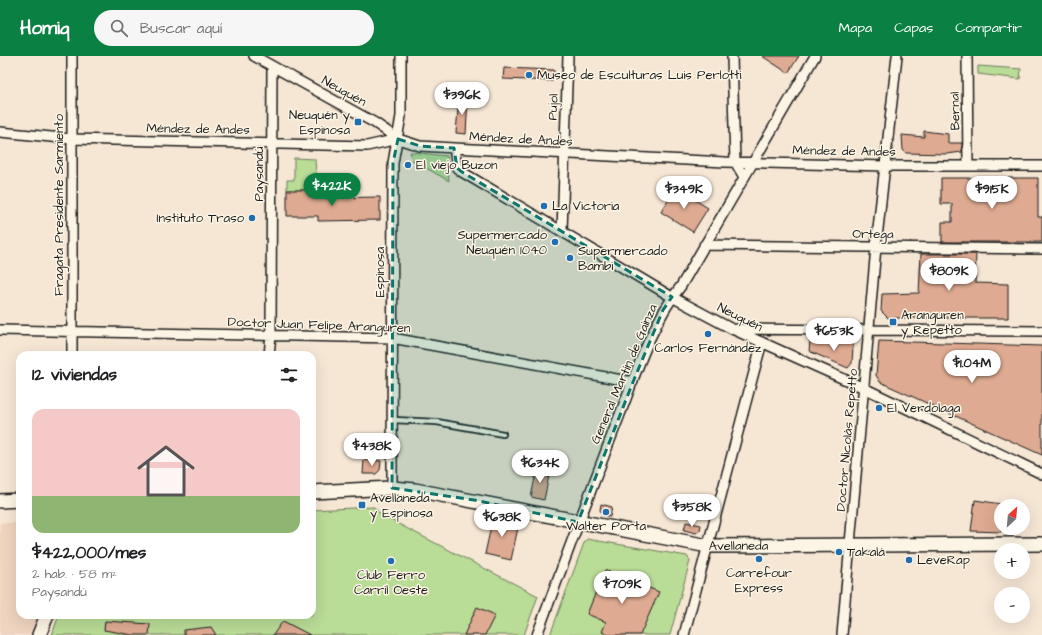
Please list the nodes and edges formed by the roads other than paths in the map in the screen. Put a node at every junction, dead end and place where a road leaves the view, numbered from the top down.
1 (72, 56) edge
2 (254, 56) edge
3 (400, 56) edge
4 (568, 56) edge
5 (732, 56) edge
6 (815, 56) edge
7 (897, 56) edge
8 (967, 56) edge
9 (272, 66) junction
10 (0, 132) edge
11 (72, 139) junction
12 (398, 140) junction
13 (272, 144) junction
14 (454, 148) junction
15 (565, 154) junction
16 (735, 162) junction
17 (753, 162) junction
18 (885, 166) junction
19 (968, 166) junction
20 (1042, 166) edge
21 (744, 177) junction
22 (562, 230) junction
23 (704, 246) junction
24 (876, 247) junction
25 (1042, 249) edge
26 (672, 297) junction
27 (732, 329) junction
28 (0, 330) edge
29 (869, 330) junction
30 (1042, 331) edge
31 (71, 332) junction
32 (271, 335) junction
33 (392, 338) junction
34 (762, 342) junction
35 (72, 351) edge
36 (269, 351) edge
37 (633, 382) junction
38 (864, 388) junction
39 (393, 420) junction
40 (504, 434) dead end
41 (1042, 474) edge
42 (392, 488) junction
43 (316, 492) edge
44 (16, 500) edge
45 (0, 501) edge
46 (578, 522) junction
47 (1042, 544) edge
48 (851, 545) junction
49 (708, 546) junction
50 (45, 619) edge
51 (39, 635) edge
52 (537, 635) edge
53 (684, 635) edge
54 (842, 635) edge

1 - 11 street, Fragata Presidente Sarmiento
2 - 9 street, Neuquén
3 - 12 street, Espinosa
4 - 15 street, Pujol
5 - 16 street
6 - 17 street, General Martín de Gainza
7 - 18 street, Doctor Nicolás Repetto
8 - 19 street, Bernal
9 - 12 street, Neuquén
9 - 13 street, Paysandú
10 - 11 street, Méndez de Andes
11 - 13 street, Méndez de Andes
11 - 31 street, Fragata Presidente Sarmiento
12 - 13 street, Méndez de Andes
12 - 14 street, Méndez de Andes
12 - 33 street, Espinosa
13 - 32 street, Paysandú
14 - 15 street, Méndez de Andes
14 - 22 street, Neuquén
15 - 16 street, Méndez de Andes
15 - 22 street, Pujol
16 - 17 street, Méndez de Andes
16 - 21 street
17 - 18 street, Méndez de Andes
17 - 21 street, General Martín de Gainza
18 - 19 street, Méndez de Andes
18 - 24 street, Doctor Nicolás Repetto
19 - 20 street, Méndez de Andes
21 - 23 street, General Martín de Gainza
22 - 26 street, Neuquén
23 - 24 street, Ortega
23 - 26 street, General Martín de Gainza
24 - 25 street, Ortega
24 - 29 street, Doctor Nicolás Repetto
26 - 27 street, Neuquén
26 - 37 street, General Martín de Gainza
27 - 29 street
27 - 34 street, Neuquén
28 - 31 street, Doctor Juan Felipe Aranguren
29 - 30 street
29 - 38 street, Doctor Nicolás Repetto
31 - 32 street, Doctor Juan Felipe Aranguren
31 - 35 street, Fragata Presidente Sarmiento
32 - 33 street, Doctor Juan Felipe Aranguren
32 - 36 street, Paysandú
33 - 37 street, Doctor Juan Felipe Aranguren
33 - 39 street, Espinosa
34 - 38 street, Neuquén
34 - 49 street
37 - 46 street, General Martín de Gainza
38 - 41 street, Neuquén
38 - 48 street, Doctor Nicolás Repetto
39 - 40 lane
39 - 42 street, Espinosa
42 - 43 street, Avellaneda
42 - 46 street, Avellaneda
44 - 45 street
46 - 49 street, Avellaneda
46 - 52 street, General Martín de Gainza
47 - 48 street, Avellaneda
48 - 49 street, Avellaneda
48 - 54 street, Doctor Nicolás Repetto
49 - 53 street
50 - 51 street

